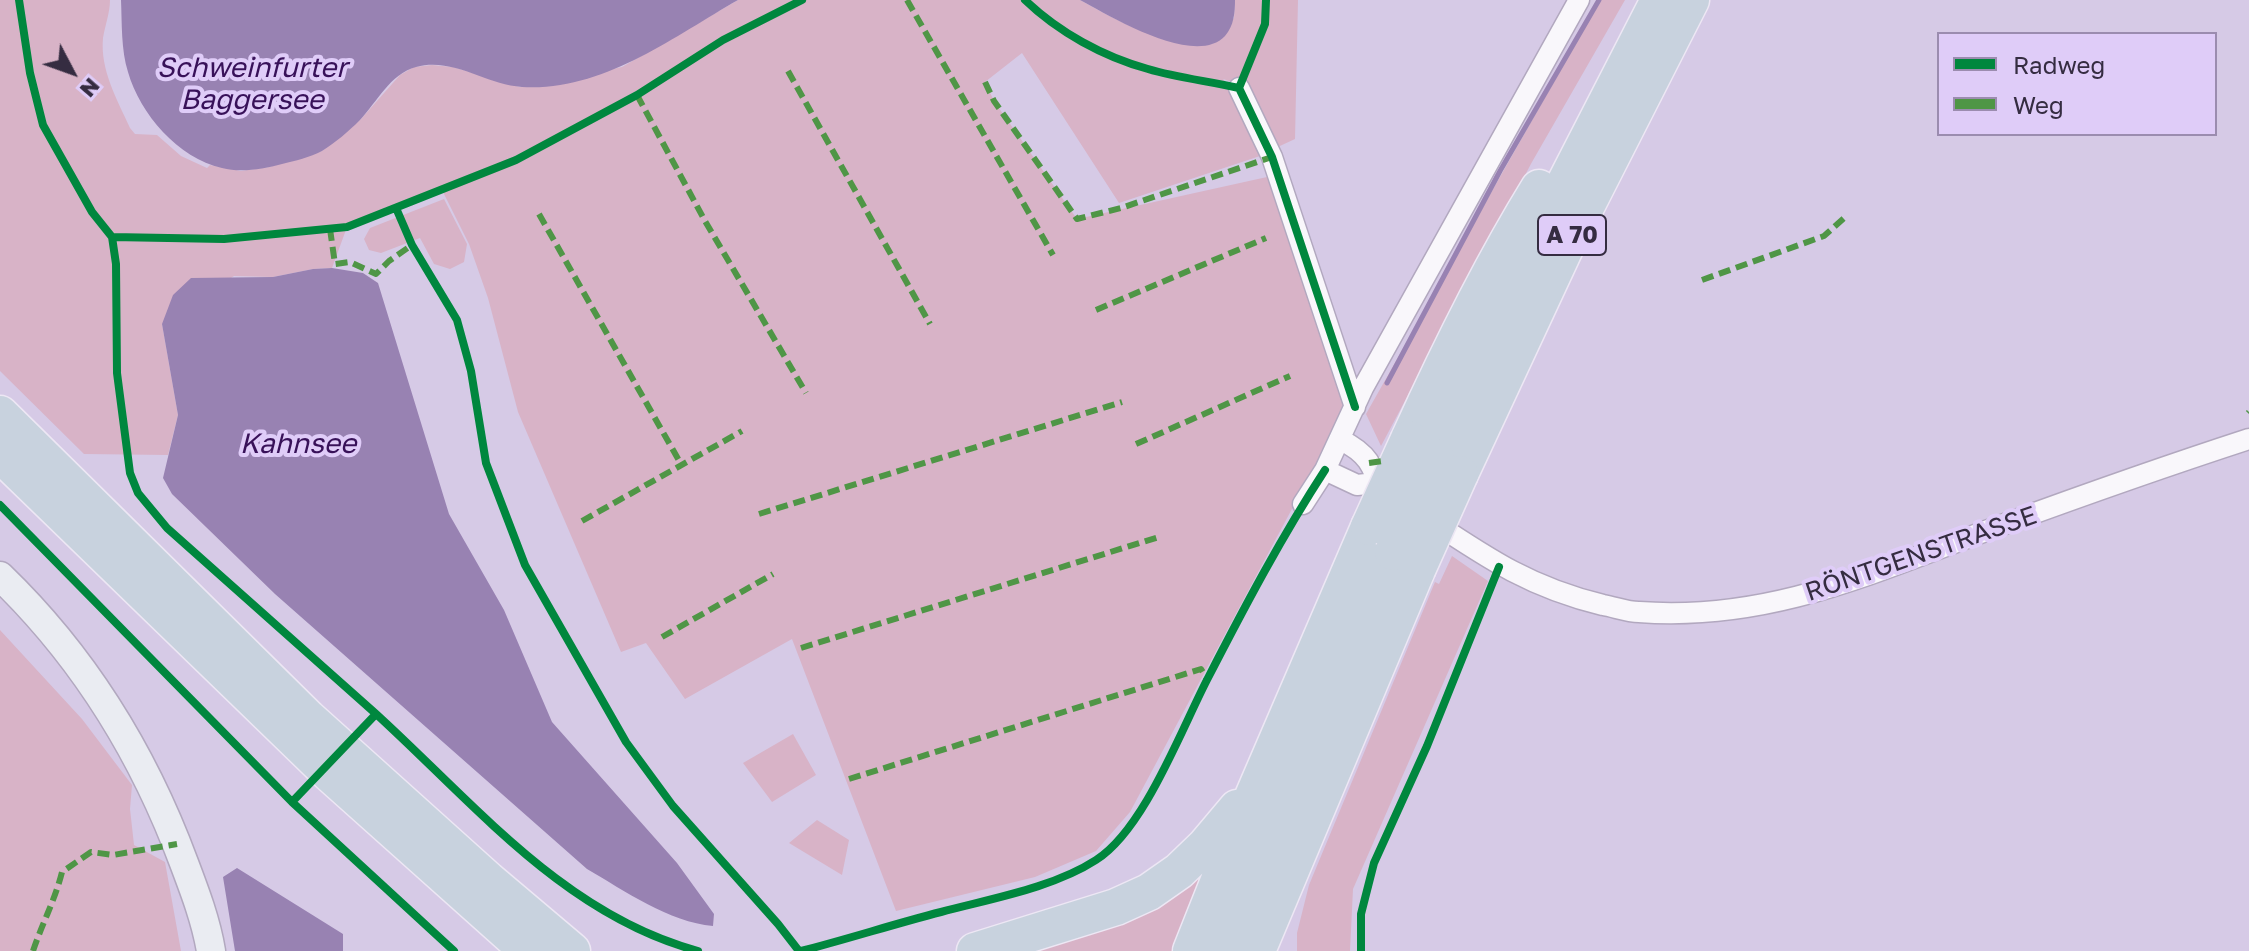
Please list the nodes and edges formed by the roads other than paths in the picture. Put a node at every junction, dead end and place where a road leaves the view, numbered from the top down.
1 (1579, 0) edge
2 (1659, 0) edge
3 (1691, 0) edge
4 (1239, 88) dead end
5 (1355, 407) junction
6 (0, 414) edge
7 (2249, 439) edge
8 (1341, 440) junction
9 (0, 454) edge
10 (1435, 457) junction
11 (1325, 470) junction
12 (1376, 483) junction
13 (1303, 504) dead end
14 (1393, 549) junction
15 (0, 576) edge
16 (1263, 775) junction
17 (1290, 871) junction
18 (500, 891) junction
19 (526, 950) edge
20 (211, 951) edge
21 (572, 951) edge
22 (596, 951) edge
23 (975, 951) edge
24 (1191, 951) edge
25 (1226, 951) edge
26 (1257, 951) edge
27 (1282, 951) edge

1 - 5 street
2 - 10 highway, A 70
3 - 10 highway, A 70
4 - 5 street
5 - 8 street
6 - 18 highway
7 - 12 street, RÖNTGENSTRASSE
8 - 11 street
8 - 12 street, RÖNTGENSTRASSE
9 - 19 highway
10 - 14 highway, A 70, bridge
10 - 14 highway, bridge
11 - 12 street, RÖNTGENSTRASSE
11 - 13 street
14 - 16 highway
14 - 17 highway, A 70
14 - 25 highway, A 70
15 - 20 main road
16 - 23 highway
16 - 24 highway
17 - 26 highway, A 70
17 - 27 highway
18 - 21 highway
18 - 22 highway

